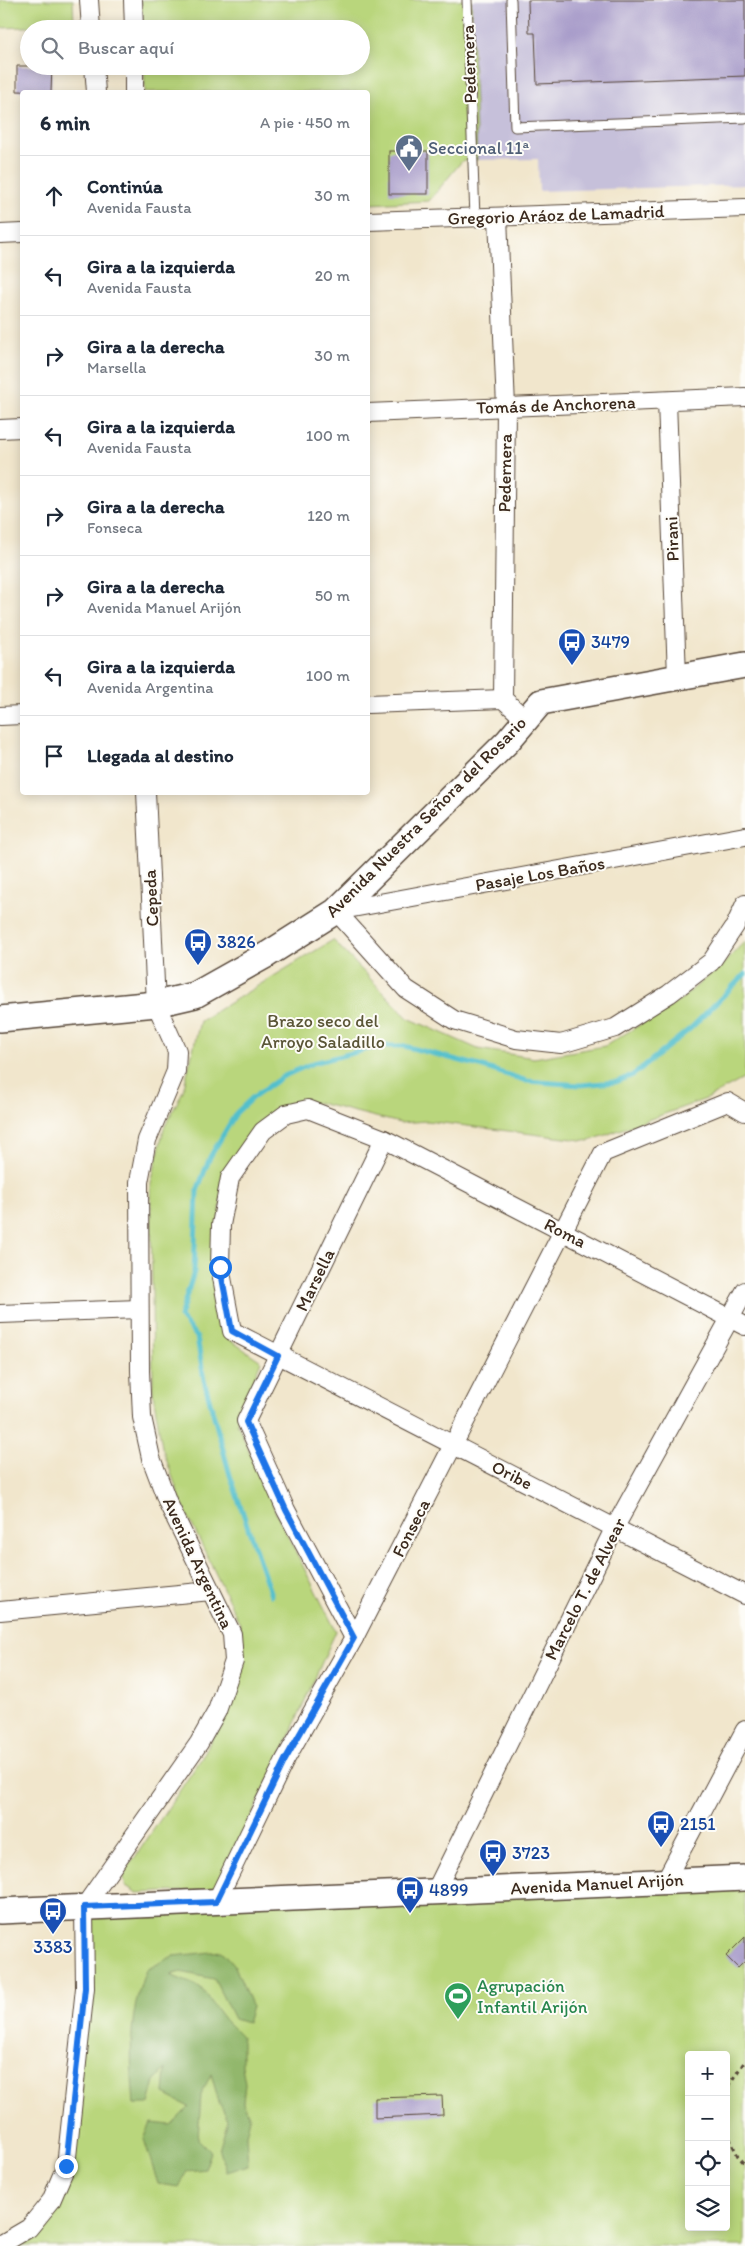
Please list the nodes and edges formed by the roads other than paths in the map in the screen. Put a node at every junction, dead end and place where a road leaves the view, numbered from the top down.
1 (89, 0) edge
2 (132, 0) edge
3 (467, 0) edge
4 (510, 0) edge
5 (90, 20) edge
6 (133, 20) edge
7 (95, 75) edge
8 (134, 75) edge
9 (96, 90) edge
10 (134, 90) edge
11 (745, 118) edge
12 (745, 208) edge
13 (498, 217) junction
14 (475, 218) junction
15 (370, 221) edge
16 (20, 233) edge
17 (0, 234) edge
18 (745, 397) edge
19 (667, 401) junction
20 (506, 408) junction
21 (370, 413) edge
22 (20, 428) edge
23 (0, 429) edge
24 (745, 664) edge
25 (677, 677) junction
26 (503, 699) junction
27 (370, 704) edge
28 (20, 715) edge
29 (0, 716) edge
30 (526, 720) junction
31 (146, 795) edge
32 (745, 836) edge
33 (745, 904) edge
34 (336, 911) junction
35 (156, 1004) junction
36 (0, 1019) edge
37 (745, 1112) edge
38 (384, 1140) junction
39 (563, 1232) junction
40 (745, 1291) edge
41 (139, 1309) junction
42 (0, 1314) edge
43 (738, 1323) edge
44 (278, 1356) junction
45 (453, 1446) junction
46 (615, 1527) junction
47 (211, 1591) junction
48 (745, 1595) edge
49 (0, 1611) edge
50 (354, 1638) junction
51 (745, 1730) edge
52 (745, 1878) edge
53 (665, 1881) junction
54 (435, 1892) junction
55 (216, 1902) junction
56 (84, 1907) junction
57 (0, 1911) edge
58 (0, 2244) edge

1 - 5 street
2 - 6 street
3 - 14 lane, Pedernera
4 - 11 lane
7 - 9 street
8 - 10 street
12 - 13 street, Gregorio Aráoz de Lamadrid
13 - 14 street, Gregorio Aráoz de Lamadrid
13 - 20 street, Pedernera
14 - 15 street, Gregorio Aráoz de Lamadrid
16 - 17 street
18 - 19 street, Tomás de Anchorena
19 - 20 street, Tomás de Anchorena
19 - 25 street, Pirani
20 - 21 street, Tomás de Anchorena
20 - 26 street, Pedernera
22 - 23 street
24 - 25 street, Avenida Nuestra Señora del Rosario
25 - 30 street, Avenida Nuestra Señora del Rosario
26 - 27 street
26 - 30 street
28 - 29 street
30 - 34 street, Avenida Nuestra Señora del Rosario
31 - 35 street, Cepeda
32 - 34 street, Pasaje Los Baños
33 - 34 street
34 - 35 street, Avenida Nuestra Señora del Rosario
35 - 36 street, Avenida Nuestra Señora del Rosario
35 - 41 street, Avenida Argentina
37 - 39 street, Fonseca
38 - 39 street, Roma
38 - 44 street, Marsella
38 - 44 street, Roma
39 - 43 street, Roma
39 - 45 street, Fonseca
40 - 43 street, Marcelo T. de Alvear
41 - 42 street
41 - 47 street, Avenida Argentina
43 - 46 street, Marcelo T. de Alvear
44 - 45 street, Oribe
44 - 50 street, Marsella
45 - 46 street, Oribe
45 - 50 street, Fonseca
46 - 48 street, Oribe
46 - 54 street, Marcelo T. de Alvear
47 - 49 street
47 - 56 street, Avenida Argentina
50 - 55 street, Fonseca
51 - 53 street
52 - 53 street, Avenida Manuel Arijón
53 - 54 street, Avenida Manuel Arijón
54 - 55 street, Avenida Manuel Arijón
55 - 56 street, Avenida Manuel Arijón
56 - 57 street, Avenida Manuel Arijón
56 - 58 street

